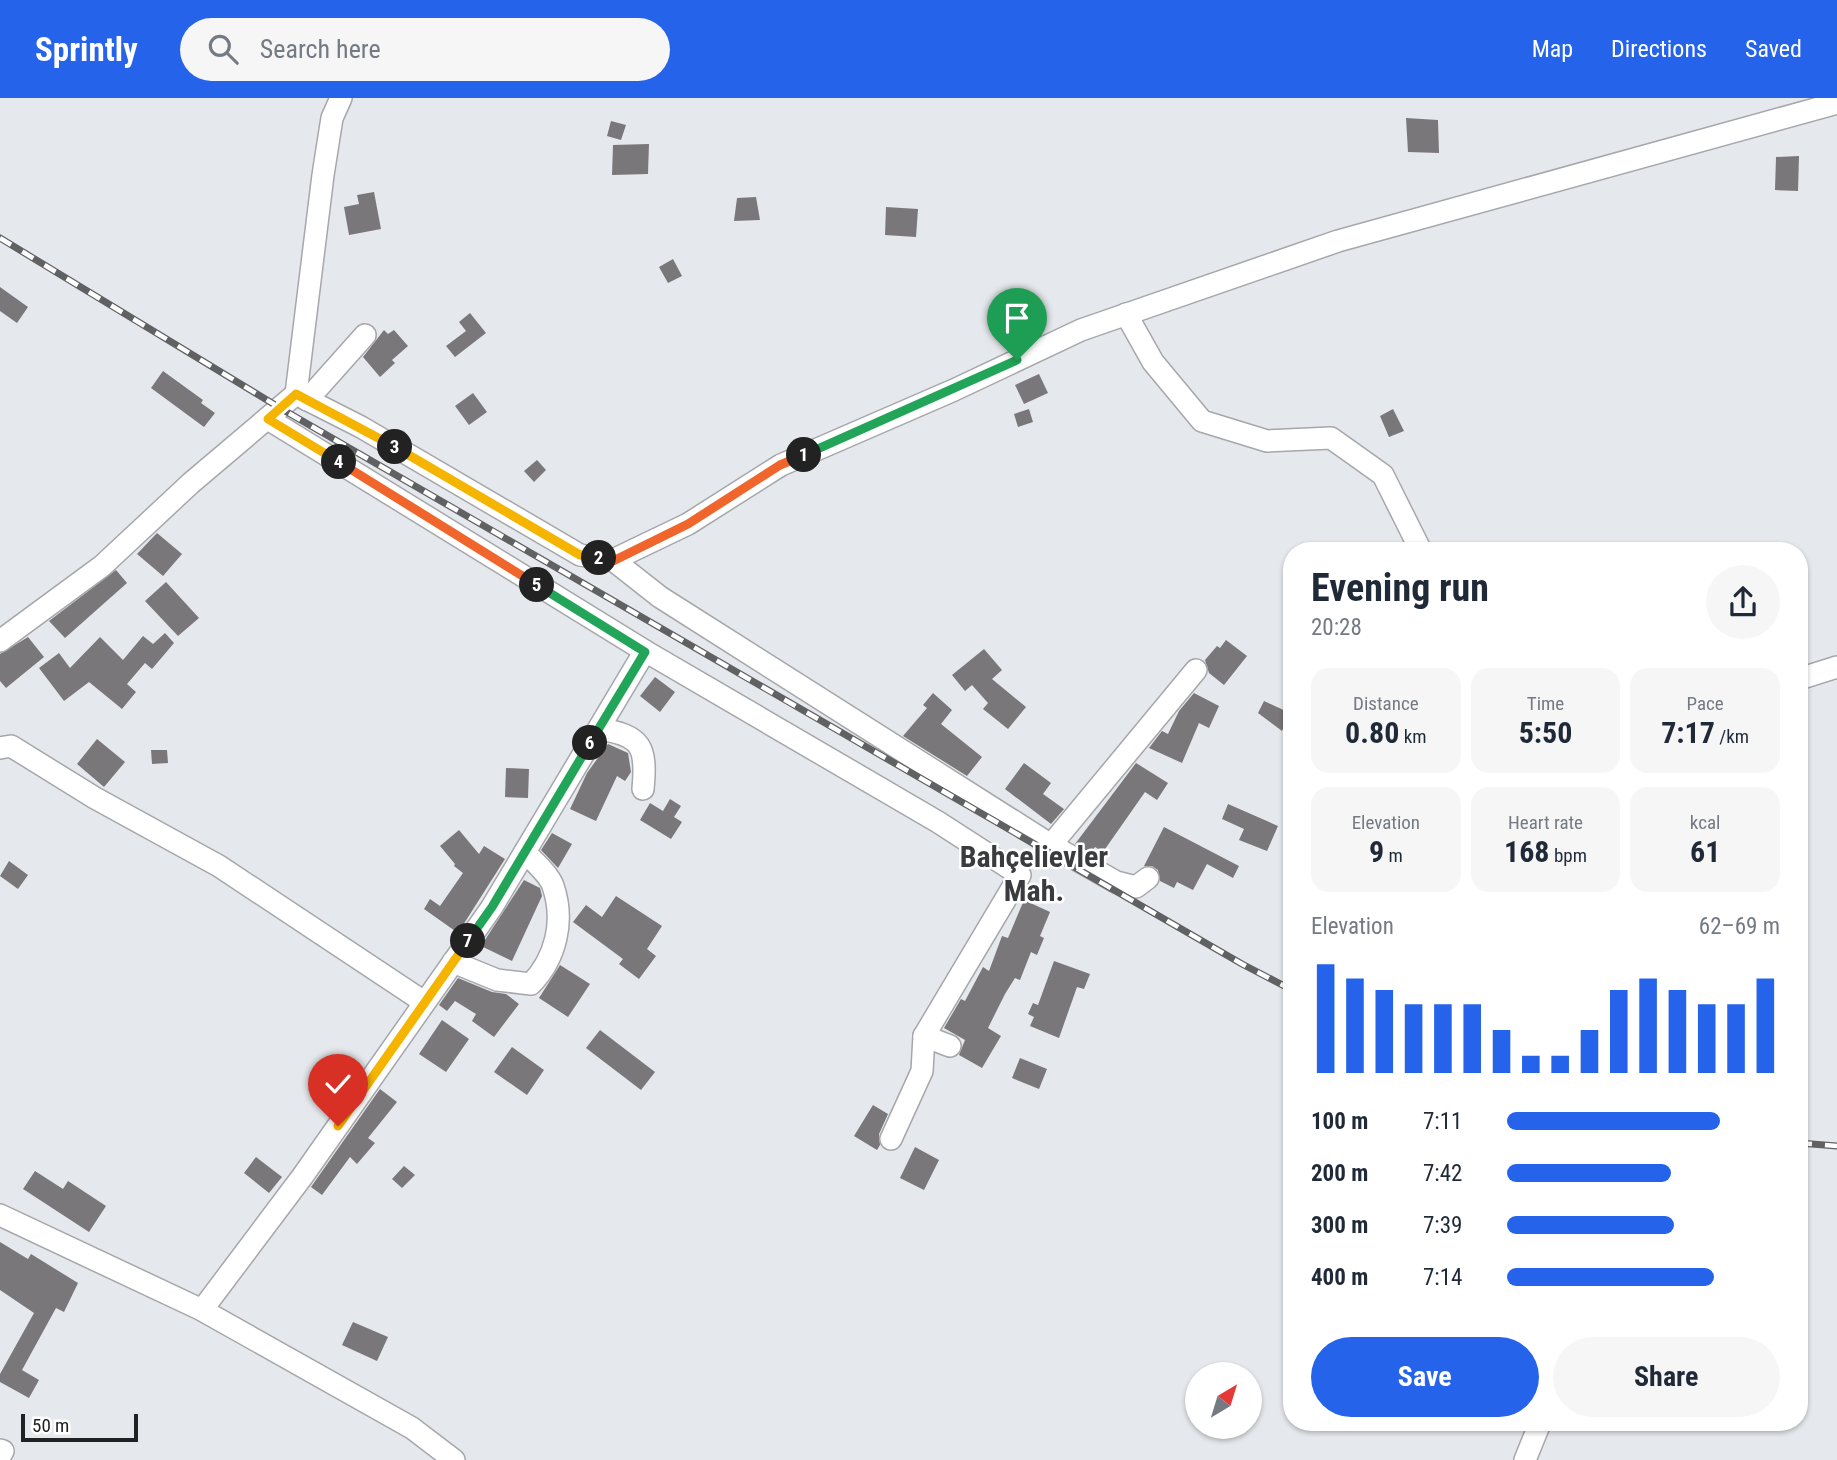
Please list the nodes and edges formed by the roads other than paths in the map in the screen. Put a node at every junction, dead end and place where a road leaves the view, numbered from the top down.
1 (341, 98) edge
2 (1837, 103) edge
3 (1126, 314) junction
4 (365, 335) dead end
5 (302, 397) junction
6 (268, 419) junction
7 (1416, 542) edge
8 (613, 561) junction
9 (0, 642) edge
10 (645, 652) junction
11 (1837, 667) edge
12 (1196, 670) dead end
13 (1808, 676) edge
14 (599, 729) junction
15 (0, 748) edge
16 (643, 789) dead end
17 (1051, 845) junction
18 (525, 852) junction
19 (1148, 878) dead end
20 (453, 962) junction
21 (424, 1002) junction
22 (924, 1036) junction
23 (950, 1046) dead end
24 (891, 1139) dead end
25 (0, 1215) edge
26 (202, 1310) junction
27 (1537, 1431) edge
28 (0, 1450) edge
29 (0, 1456) edge
30 (454, 1460) edge
31 (1525, 1460) edge

1 - 5 street
2 - 3 street
3 - 7 street
3 - 8 street
4 - 5 street
5 - 6 street
5 - 8 street
6 - 9 street
6 - 10 street
8 - 17 street
10 - 14 street
10 - 22 street
11 - 13 street
12 - 17 street
14 - 16 street
14 - 18 street
15 - 21 street
17 - 19 street
18 - 20 street
18 - 20 street
20 - 21 street
21 - 26 street
22 - 23 street
22 - 24 street
25 - 26 street
26 - 30 street
27 - 31 street
28 - 29 street

